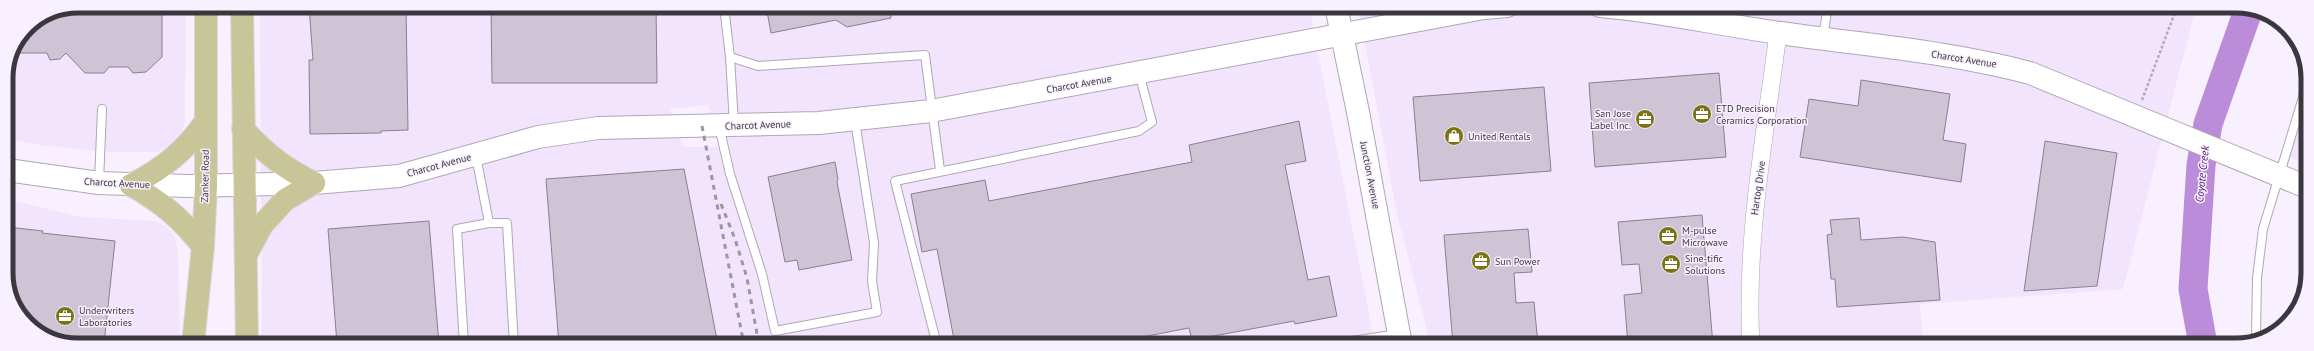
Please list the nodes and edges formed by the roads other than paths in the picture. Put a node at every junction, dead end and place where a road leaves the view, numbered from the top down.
1 (206, 13) edge
2 (242, 13) edge
3 (725, 13) edge
4 (1337, 13) edge
5 (1455, 13) edge
6 (1671, 13) edge
7 (1827, 13) edge
8 (1341, 33) junction
9 (1778, 33) junction
10 (1822, 39) junction
11 (730, 57) junction
12 (1140, 73) junction
13 (2301, 99) edge
14 (102, 109) dead end
15 (931, 111) junction
16 (855, 120) junction
17 (206, 121) junction
18 (727, 125) junction
19 (244, 129) junction
20 (476, 155) junction
21 (940, 170) junction
22 (13, 171) edge
23 (2272, 172) junction
24 (2301, 179) edge
25 (98, 183) junction
26 (314, 183) junction
27 (131, 185) junction
28 (244, 185) junction
29 (206, 186) junction
30 (489, 223) junction
31 (203, 246) junction
32 (245, 257) junction
33 (2256, 335) edge
34 (194, 338) edge
35 (247, 338) edge
36 (464, 338) edge
37 (514, 338) edge
38 (935, 338) edge
39 (1400, 338) edge
40 (1750, 338) edge

1 - 17 main road, Zanker Road
2 - 19 main road
3 - 11 lane
4 - 8 main road, Junction Avenue
5 - 8 main road, Charcot Avenue
6 - 9 main road, Charcot Avenue
7 - 10 lane
8 - 12 main road, Charcot Avenue
8 - 39 main road, Junction Avenue
9 - 10 main road, Charcot Avenue
9 - 40 street, Hartog Drive
10 - 23 main road, Charcot Avenue
11 - 15 lane
11 - 18 lane
12 - 15 main road, Charcot Avenue
12 - 21 lane
13 - 23 lane
14 - 25 lane
15 - 16 main road, Charcot Avenue
15 - 21 lane
16 - 18 main road, Charcot Avenue
16 - 18 lane
17 - 27 main road
17 - 29 main road, Zanker Road
18 - 20 main road, Charcot Avenue
19 - 26 main road
19 - 28 main road
20 - 26 main road, Charcot Avenue
20 - 30 lane
21 - 38 lane
22 - 25 main road, Charcot Avenue
23 - 24 main road, Charcot Avenue
23 - 33 lane
25 - 27 main road, Charcot Avenue
26 - 28 main road, Charcot Avenue
26 - 32 main road
27 - 29 main road, Charcot Avenue
27 - 31 main road
28 - 29 main road, Charcot Avenue
28 - 32 main road
29 - 31 main road, Zanker Road
30 - 36 lane
30 - 37 lane
31 - 34 main road, Zanker Road
32 - 35 main road

